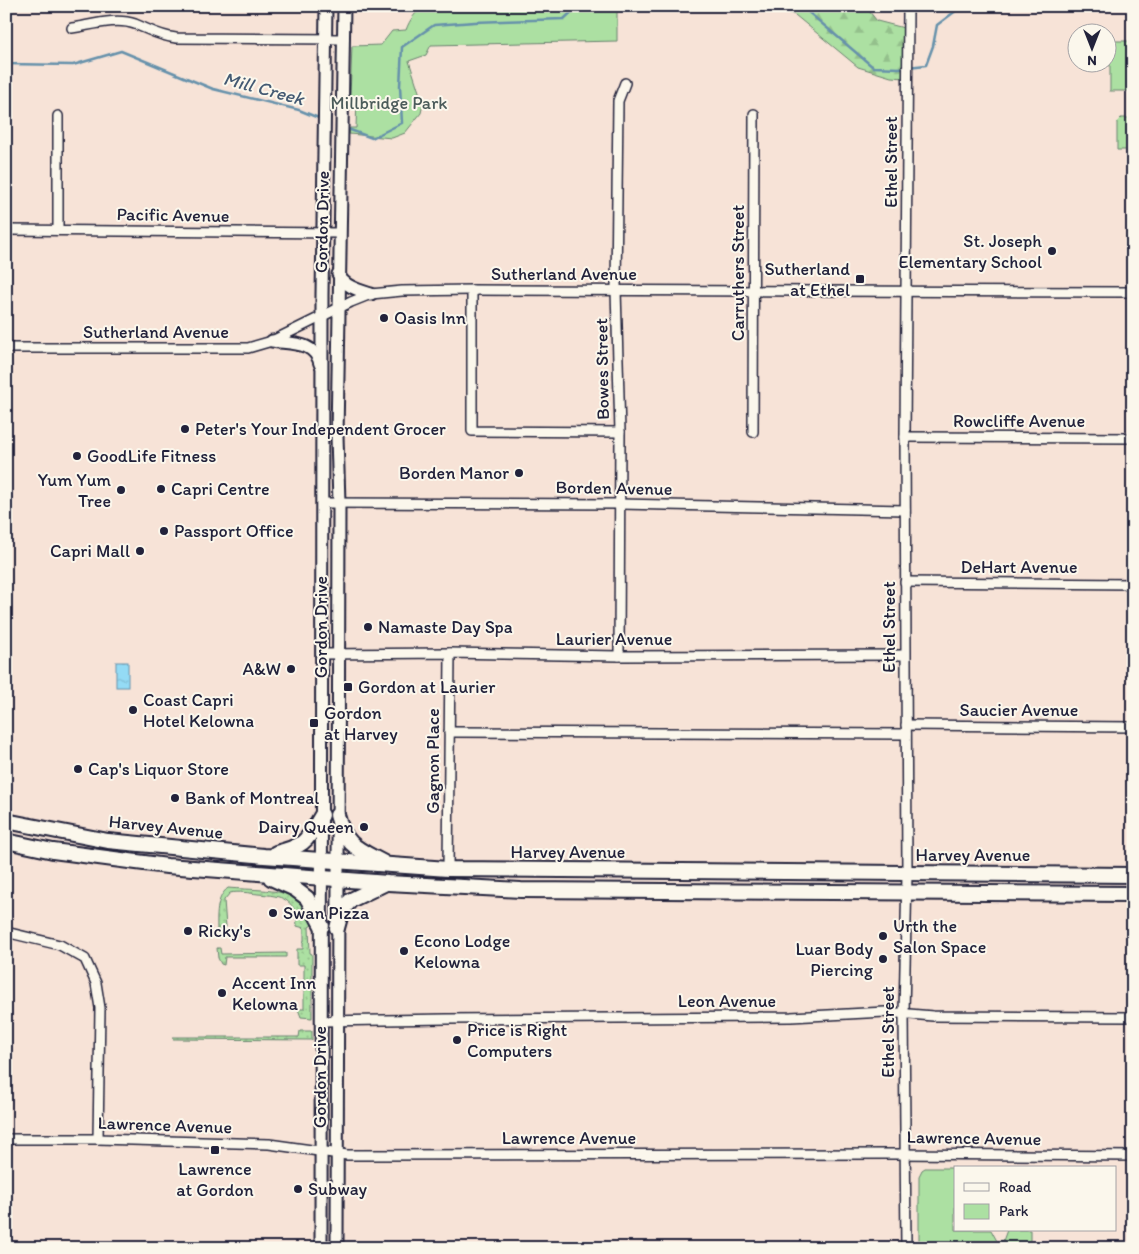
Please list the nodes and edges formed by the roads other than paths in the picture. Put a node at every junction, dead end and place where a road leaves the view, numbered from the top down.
1 (326, 6) edge
2 (344, 6) edge
3 (908, 6) edge
4 (72, 28) dead end
5 (326, 39) junction
6 (344, 39) junction
7 (625, 83) dead end
8 (754, 114) dead end
9 (58, 116) dead end
10 (6, 230) edge
11 (58, 230) junction
12 (323, 233) junction
13 (340, 233) junction
14 (338, 274) junction
15 (472, 290) junction
16 (616, 290) junction
17 (907, 290) junction
18 (755, 291) junction
19 (1133, 292) edge
20 (371, 294) junction
21 (338, 308) junction
22 (322, 317) junction
23 (272, 342) junction
24 (6, 348) edge
25 (322, 372) junction
26 (620, 432) junction
27 (753, 432) dead end
28 (905, 438) junction
29 (1133, 438) edge
30 (322, 503) junction
31 (339, 503) junction
32 (620, 504) junction
33 (905, 510) junction
34 (905, 582) junction
35 (1133, 584) edge
36 (450, 653) junction
37 (323, 654) junction
38 (338, 654) junction
39 (905, 655) junction
40 (619, 656) junction
41 (1133, 727) edge
42 (906, 730) junction
43 (449, 732) junction
44 (322, 815) junction
45 (337, 815) junction
46 (7, 821) edge
47 (6, 841) edge
48 (264, 856) junction
49 (322, 861) junction
50 (337, 862) junction
51 (390, 866) junction
52 (448, 869) junction
53 (261, 874) junction
54 (907, 874) junction
55 (1133, 875) edge
56 (322, 878) junction
57 (337, 879) junction
58 (388, 883) junction
59 (906, 892) junction
60 (1133, 894) edge
61 (322, 926) junction
62 (337, 928) junction
63 (6, 932) edge
64 (904, 1013) junction
65 (1133, 1017) edge
66 (337, 1020) junction
67 (321, 1021) junction
68 (6, 1139) edge
69 (98, 1139) junction
70 (322, 1152) junction
71 (337, 1154) junction
72 (905, 1154) junction
73 (1133, 1156) edge
74 (321, 1248) edge
75 (337, 1248) edge
76 (906, 1248) edge

1 - 5 main road, Gordon Drive
2 - 6 main road, Gordon Drive
3 - 17 street, Ethel Street
4 - 5 street
5 - 6 street
5 - 12 main road, Gordon Drive
6 - 13 main road, Gordon Drive
7 - 16 street, Bowes Street
8 - 18 street, Carruthers Street
9 - 11 street
10 - 11 street, Pacific Avenue
11 - 12 street, Pacific Avenue
12 - 13 street, Pacific Avenue
12 - 22 main road, Gordon Drive
13 - 14 main road, Gordon Drive
14 - 20 main road
14 - 21 main road, Gordon Drive
15 - 16 street, Sutherland Avenue
15 - 20 street, Sutherland Avenue
15 - 26 street
16 - 18 street, Sutherland Avenue
16 - 26 street, Bowes Street
17 - 18 street, Sutherland Avenue
17 - 19 street, Sutherland Avenue
17 - 28 street, Ethel Street
18 - 27 street, Carruthers Street
20 - 21 street, Sutherland Avenue
21 - 22 street, Sutherland Avenue
21 - 31 main road, Gordon Drive
22 - 23 street, Sutherland Avenue
22 - 25 main road, Gordon Drive
23 - 24 street, Sutherland Avenue
23 - 25 main road
25 - 30 main road, Gordon Drive
26 - 32 street, Bowes Street
28 - 29 street, Rowcliffe Avenue
28 - 33 street, Ethel Street
30 - 31 street, Borden Avenue
30 - 37 main road, Gordon Drive
31 - 32 street, Borden Avenue
31 - 38 main road, Gordon Drive
32 - 33 street, Borden Avenue
32 - 40 street, Bowes Street
33 - 34 street, Ethel Street
34 - 35 street, DeHart Avenue
34 - 39 street, Ethel Street
36 - 38 street, Laurier Avenue
36 - 40 street, Laurier Avenue
36 - 43 street, Gagnon Place
37 - 38 street, Laurier Avenue
37 - 44 main road, Gordon Drive
38 - 45 main road, Gordon Drive
39 - 40 street, Laurier Avenue
39 - 42 street, Ethel Street
41 - 42 street, Saucier Avenue
42 - 43 street, Saucier Avenue
42 - 54 street, Ethel Street
43 - 52 street, Gagnon Place
44 - 48 highway
44 - 49 main road, Gordon Drive
45 - 50 main road, Gordon Drive
45 - 51 highway
46 - 48 highway, Harvey Avenue
47 - 53 highway
48 - 49 highway, Harvey Avenue
49 - 50 highway, Harvey Avenue
49 - 56 main road, Gordon Drive
50 - 51 highway, Harvey Avenue
50 - 57 main road, Gordon Drive
51 - 52 highway, Harvey Avenue
52 - 54 highway, Harvey Avenue
53 - 56 highway
53 - 61 highway
54 - 55 highway, Harvey Avenue
54 - 59 street, Ethel Street
56 - 57 highway
56 - 61 main road, Gordon Drive
57 - 58 highway
57 - 62 main road, Gordon Drive
58 - 59 highway
58 - 62 highway
59 - 60 highway
59 - 64 street, Ethel Street
61 - 67 main road, Gordon Drive
62 - 66 main road, Gordon Drive
63 - 69 street
64 - 65 street, Leon Avenue
64 - 66 street, Leon Avenue
64 - 72 street, Ethel Street
66 - 67 street, Leon Avenue
66 - 71 main road, Gordon Drive
67 - 70 main road, Gordon Drive
68 - 69 street, Lawrence Avenue
69 - 70 street, Lawrence Avenue
70 - 71 street, Lawrence Avenue
70 - 74 main road, Gordon Drive
71 - 72 street, Lawrence Avenue
71 - 75 main road, Gordon Drive
72 - 73 street, Lawrence Avenue
72 - 76 street, Ethel Street

